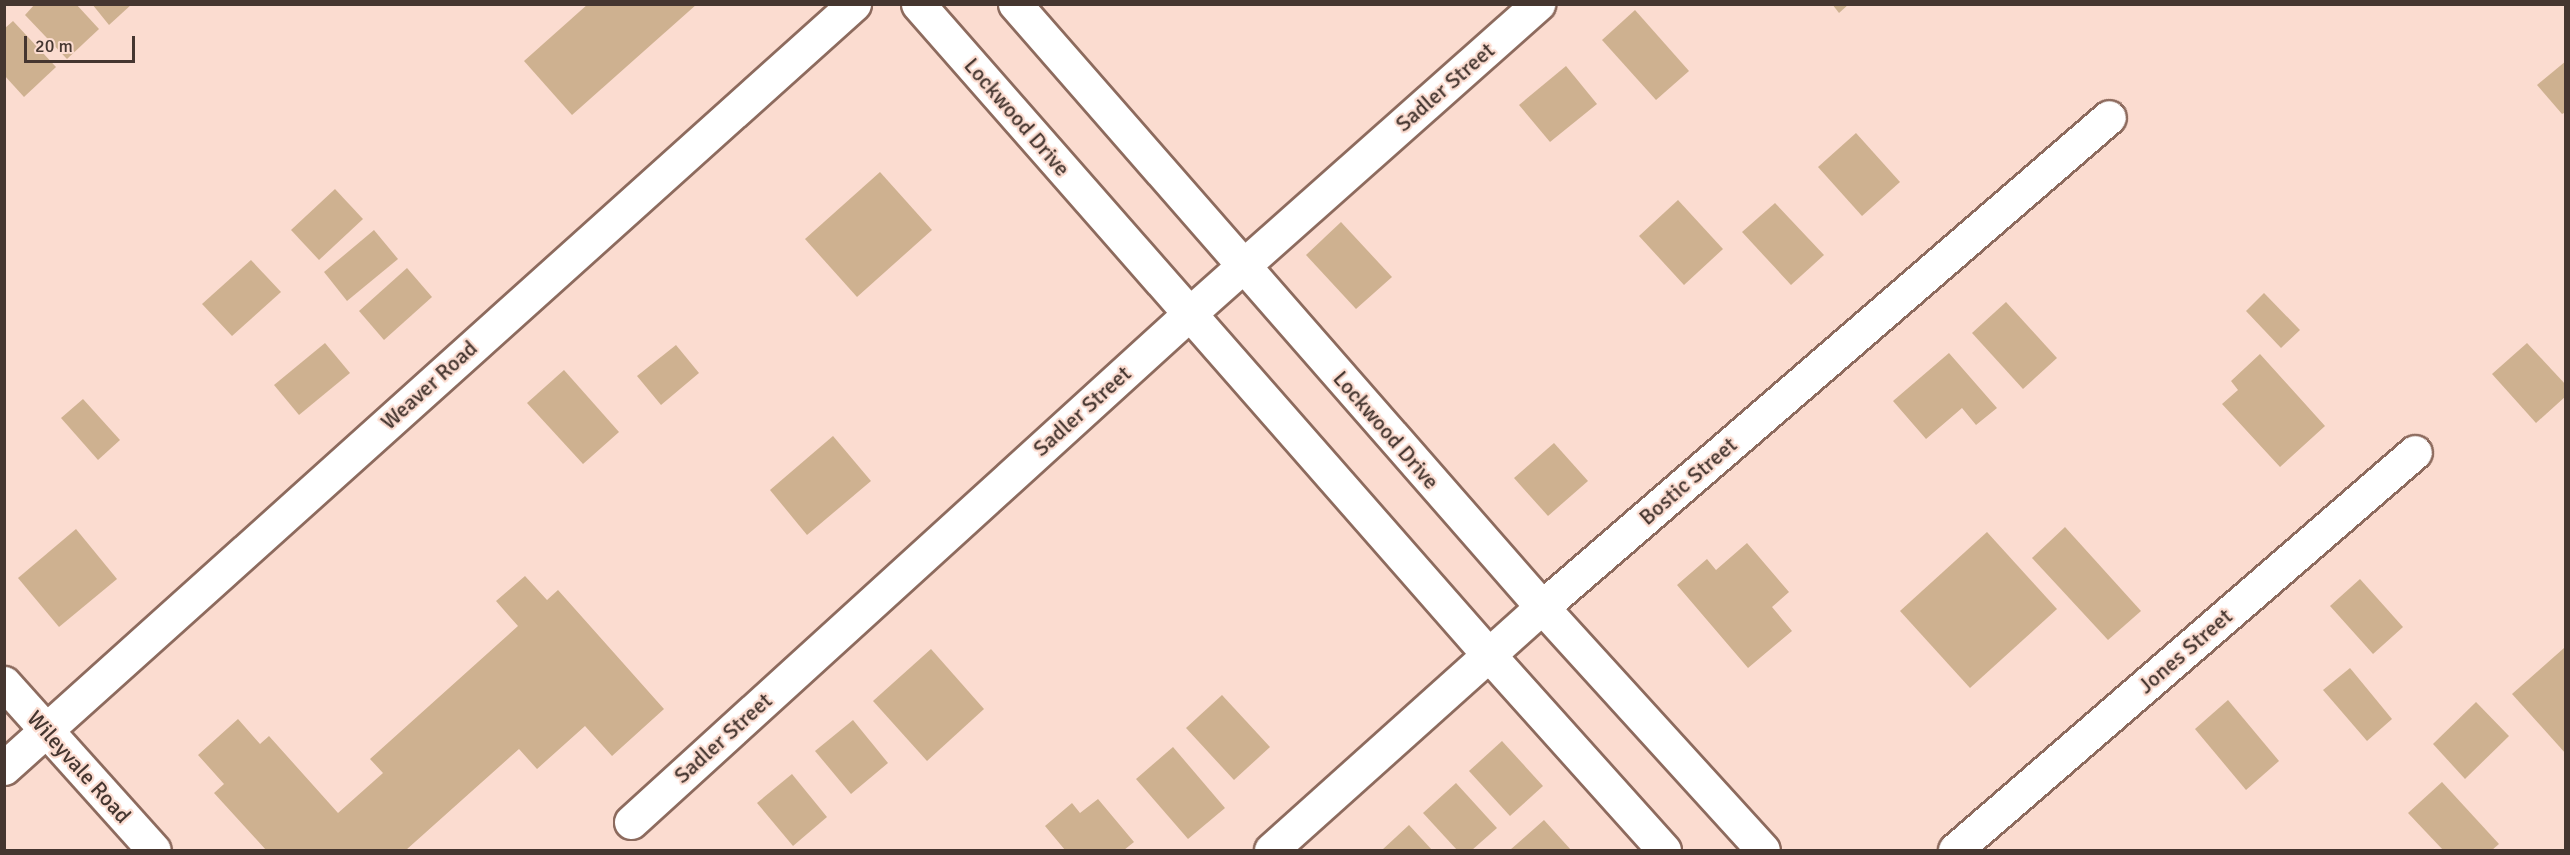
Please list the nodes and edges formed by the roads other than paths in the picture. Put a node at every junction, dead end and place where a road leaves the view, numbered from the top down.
1 (854, 4) edge
2 (918, 4) edge
3 (1015, 4) edge
4 (1538, 4) edge
5 (2109, 117) dead end
6 (1241, 267) junction
7 (1189, 314) junction
8 (2415, 452) dead end
9 (1542, 607) junction
10 (1489, 655) junction
11 (4, 683) edge
12 (46, 731) junction
13 (4, 768) edge
14 (631, 822) dead end
15 (154, 850) edge
16 (1271, 850) edge
17 (1664, 850) edge
18 (1763, 850) edge
19 (1955, 850) edge

1 - 12 street, Weaver Road
2 - 7 street, Lockwood Drive
3 - 6 street, Lockwood Drive
4 - 6 street, Sadler Street
5 - 9 street, Bostic Street
6 - 7 street, Sadler Street
6 - 9 street, Lockwood Drive
7 - 10 street, Lockwood Drive
7 - 14 street, Sadler Street
8 - 19 street, Jones Street
9 - 10 street, Bostic Street
9 - 18 street, Lockwood Drive
10 - 16 street, Bostic Street
10 - 17 street, Lockwood Drive
11 - 12 street, Wileyvale Road
12 - 13 street, Weaver Road
12 - 15 street, Wileyvale Road

